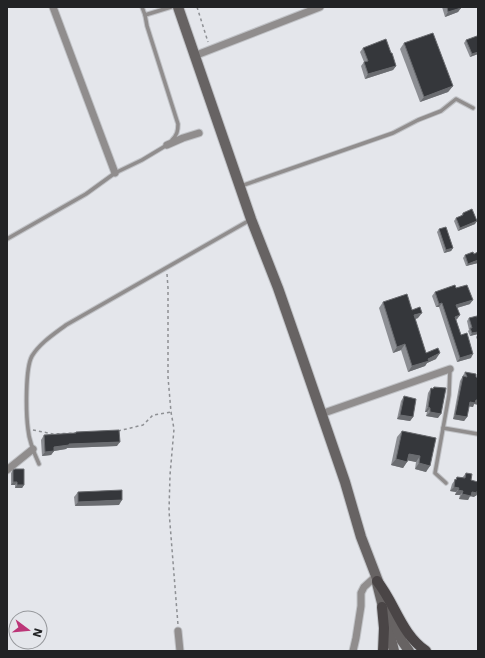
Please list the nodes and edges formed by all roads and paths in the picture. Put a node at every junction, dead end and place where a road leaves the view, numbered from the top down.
1 (53, 7) edge
2 (142, 7) edge
3 (171, 7) edge
4 (178, 7) edge
5 (197, 7) edge
6 (320, 7) edge
7 (145, 14) junction
8 (209, 50) junction
9 (194, 56) junction
10 (474, 108) dead end
11 (199, 133) dead end
12 (167, 145) junction
13 (115, 173) junction
14 (240, 187) junction
15 (251, 220) junction
16 (7, 239) edge
17 (166, 268) junction
18 (450, 370) joint
19 (171, 412) junction
20 (321, 414) junction
21 (443, 428) junction
22 (28, 429) junction
23 (112, 432) edge
24 (79, 433) edge
25 (478, 434) edge
26 (33, 449) junction
27 (39, 464) dead end
28 (7, 470) edge
29 (446, 483) dead end
30 (376, 579) junction
31 (382, 607) junction
32 (178, 631) joint
33 (180, 651) edge
34 (353, 651) edge
35 (383, 651) edge
36 (394, 651) edge
37 (409, 651) edge
38 (426, 651) edge

1 - 13 street
2 - 7 lane
3 - 7 lane
4 - 9 main road
5 - 8 path
6 - 8 street
7 - 12 lane
8 - 9 street
9 - 14 main road
10 - 14 lane
11 - 12 street
12 - 13 lane
13 - 16 lane
14 - 15 main road
15 - 17 lane
15 - 20 main road
17 - 19 path
17 - 22 lane
18 - 20 street
18 - 21 lane
19 - 23 path
19 - 32 path
20 - 30 main road
21 - 25 lane
21 - 29 lane
22 - 24 path
22 - 26 lane
26 - 27 lane
26 - 28 street
30 - 31 main road
30 - 34 street
30 - 37 main road
30 - 38 main road
31 - 35 main road
31 - 36 main road
32 - 33 street

